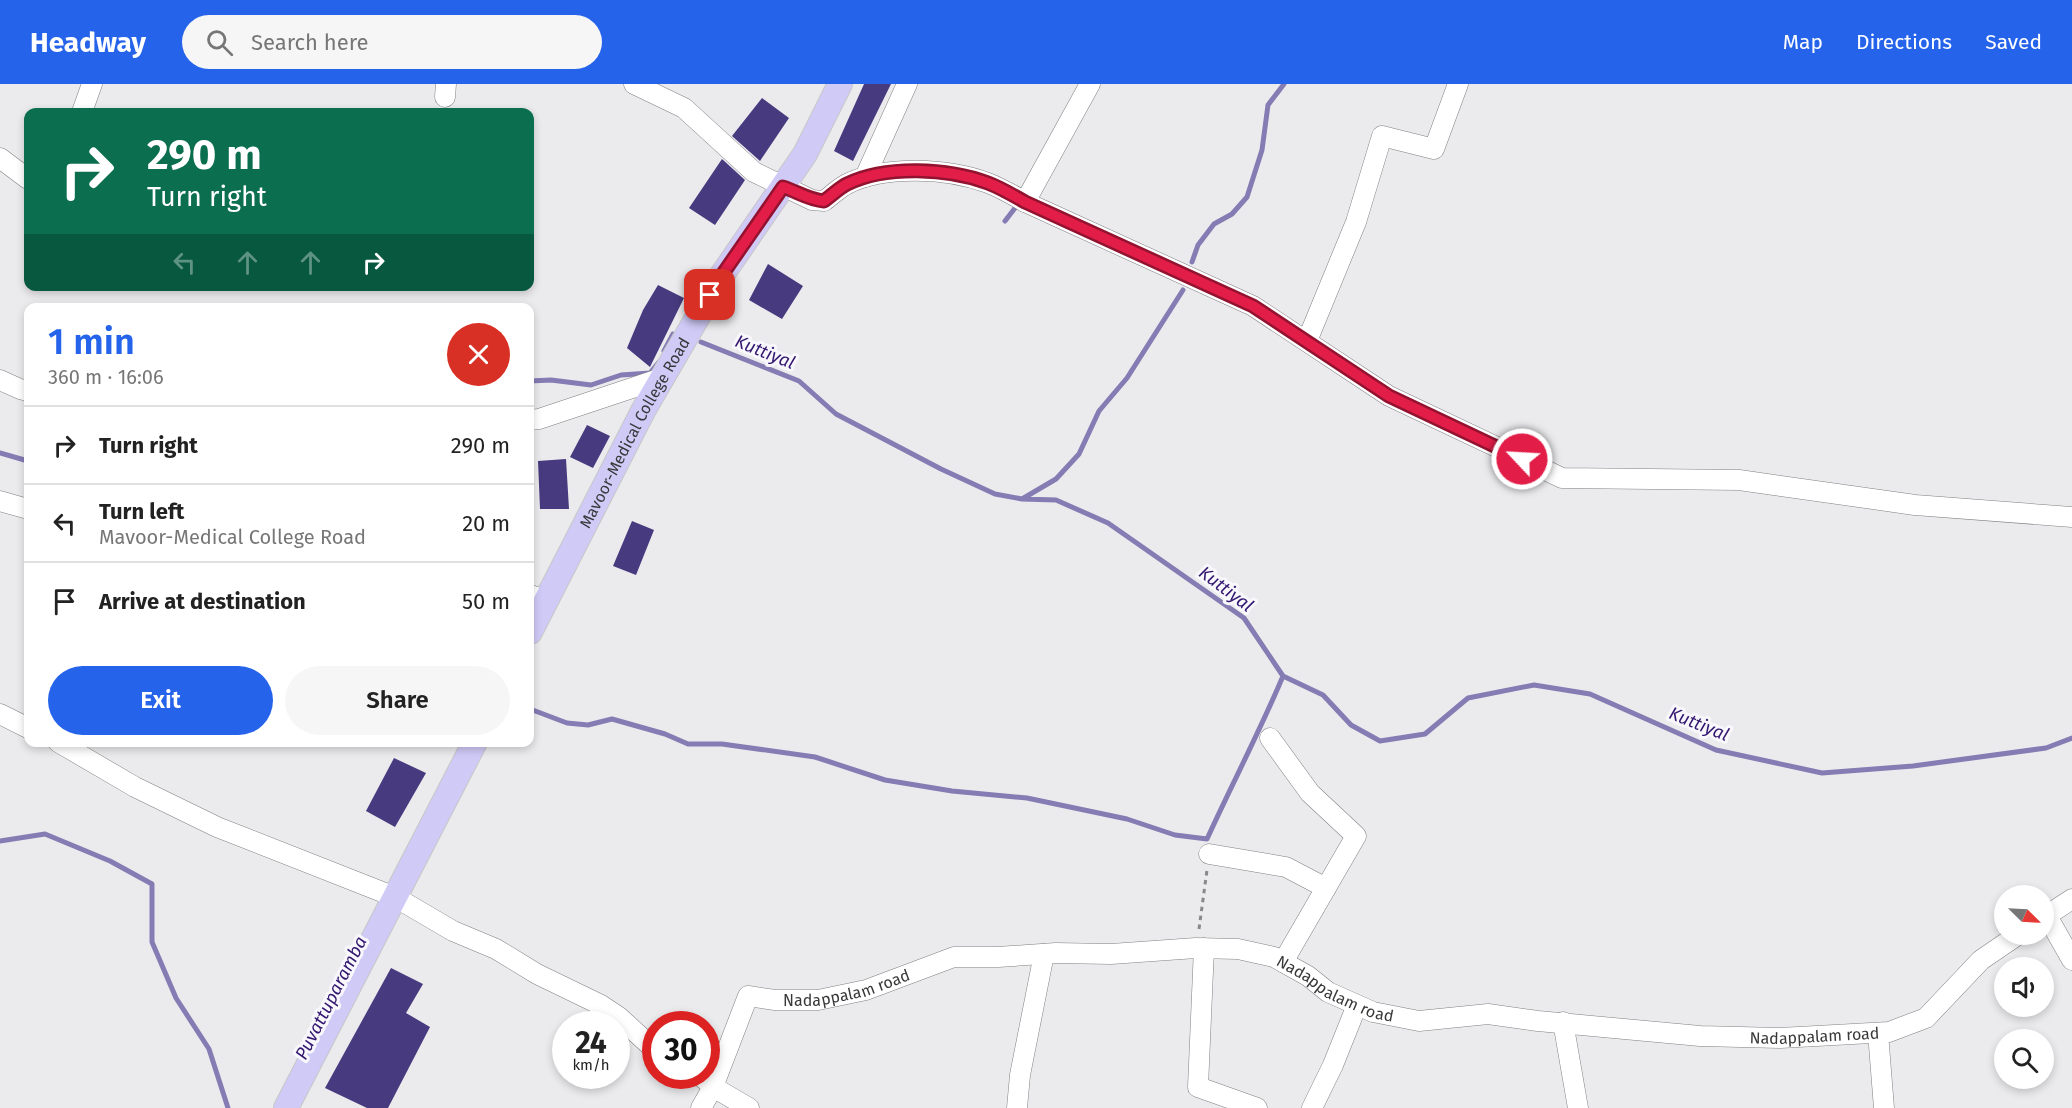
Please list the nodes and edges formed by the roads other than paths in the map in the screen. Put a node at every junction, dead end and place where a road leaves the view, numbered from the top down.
1 (92, 84) edge
2 (634, 84) edge
3 (840, 84) edge
4 (907, 84) edge
5 (1090, 84) edge
6 (1458, 84) edge
7 (83, 108) edge
8 (0, 158) edge
9 (24, 176) edge
10 (865, 177) junction
11 (783, 187) junction
12 (1025, 202) junction
13 (1307, 342) junction
14 (662, 378) junction
15 (0, 380) edge
16 (24, 390) edge
17 (534, 420) edge
18 (0, 501) edge
19 (24, 508) edge
20 (2072, 517) edge
21 (537, 598) edge
22 (0, 714) edge
23 (24, 726) edge
24 (1270, 738) dead end
25 (67, 747) edge
26 (472, 747) edge
27 (1209, 854) road end
28 (1326, 888) junction
29 (394, 897) junction
30 (2072, 899) edge
31 (2054, 911) edge
32 (2054, 931) edge
33 (2003, 945) edge
34 (1200, 948) junction
35 (1044, 954) junction
36 (2072, 960) edge
37 (1283, 962) junction
38 (1357, 1005) junction
39 (1563, 1022) junction
40 (1878, 1033) junction
41 (642, 1038) edge
42 (720, 1054) edge
43 (705, 1089) edge
44 (719, 1089) edge
45 (286, 1108) edge
46 (701, 1108) edge
47 (749, 1108) edge
48 (1017, 1108) edge
49 (1257, 1108) edge
50 (1312, 1108) edge
51 (1578, 1108) edge
52 (1884, 1108) edge

1 - 7 street
2 - 11 street
3 - 11 main road, Mavoor-Medical College Road
4 - 10 street
5 - 12 street
6 - 13 street
8 - 9 street
10 - 11 street
10 - 12 street
11 - 14 main road, Mavoor-Medical College Road
12 - 13 street
13 - 20 street
14 - 17 street
14 - 21 main road, Mavoor-Medical College Road
15 - 16 street
18 - 19 street
22 - 23 street
24 - 28 street
25 - 29 street
26 - 29 main road
27 - 28 street
28 - 37 street
29 - 41 street
29 - 45 main road
30 - 31 street
32 - 36 street
33 - 40 street, Nadappalam road
34 - 35 street, Nadappalam road
34 - 37 street, Nadappalam road
34 - 49 street
35 - 42 street, Nadappalam road
35 - 48 street
37 - 38 street, Nadappalam road
38 - 39 street, Nadappalam road
38 - 50 street
39 - 40 street, Nadappalam road
39 - 51 street
40 - 52 street
43 - 46 street, Nadappalam road
44 - 47 street

